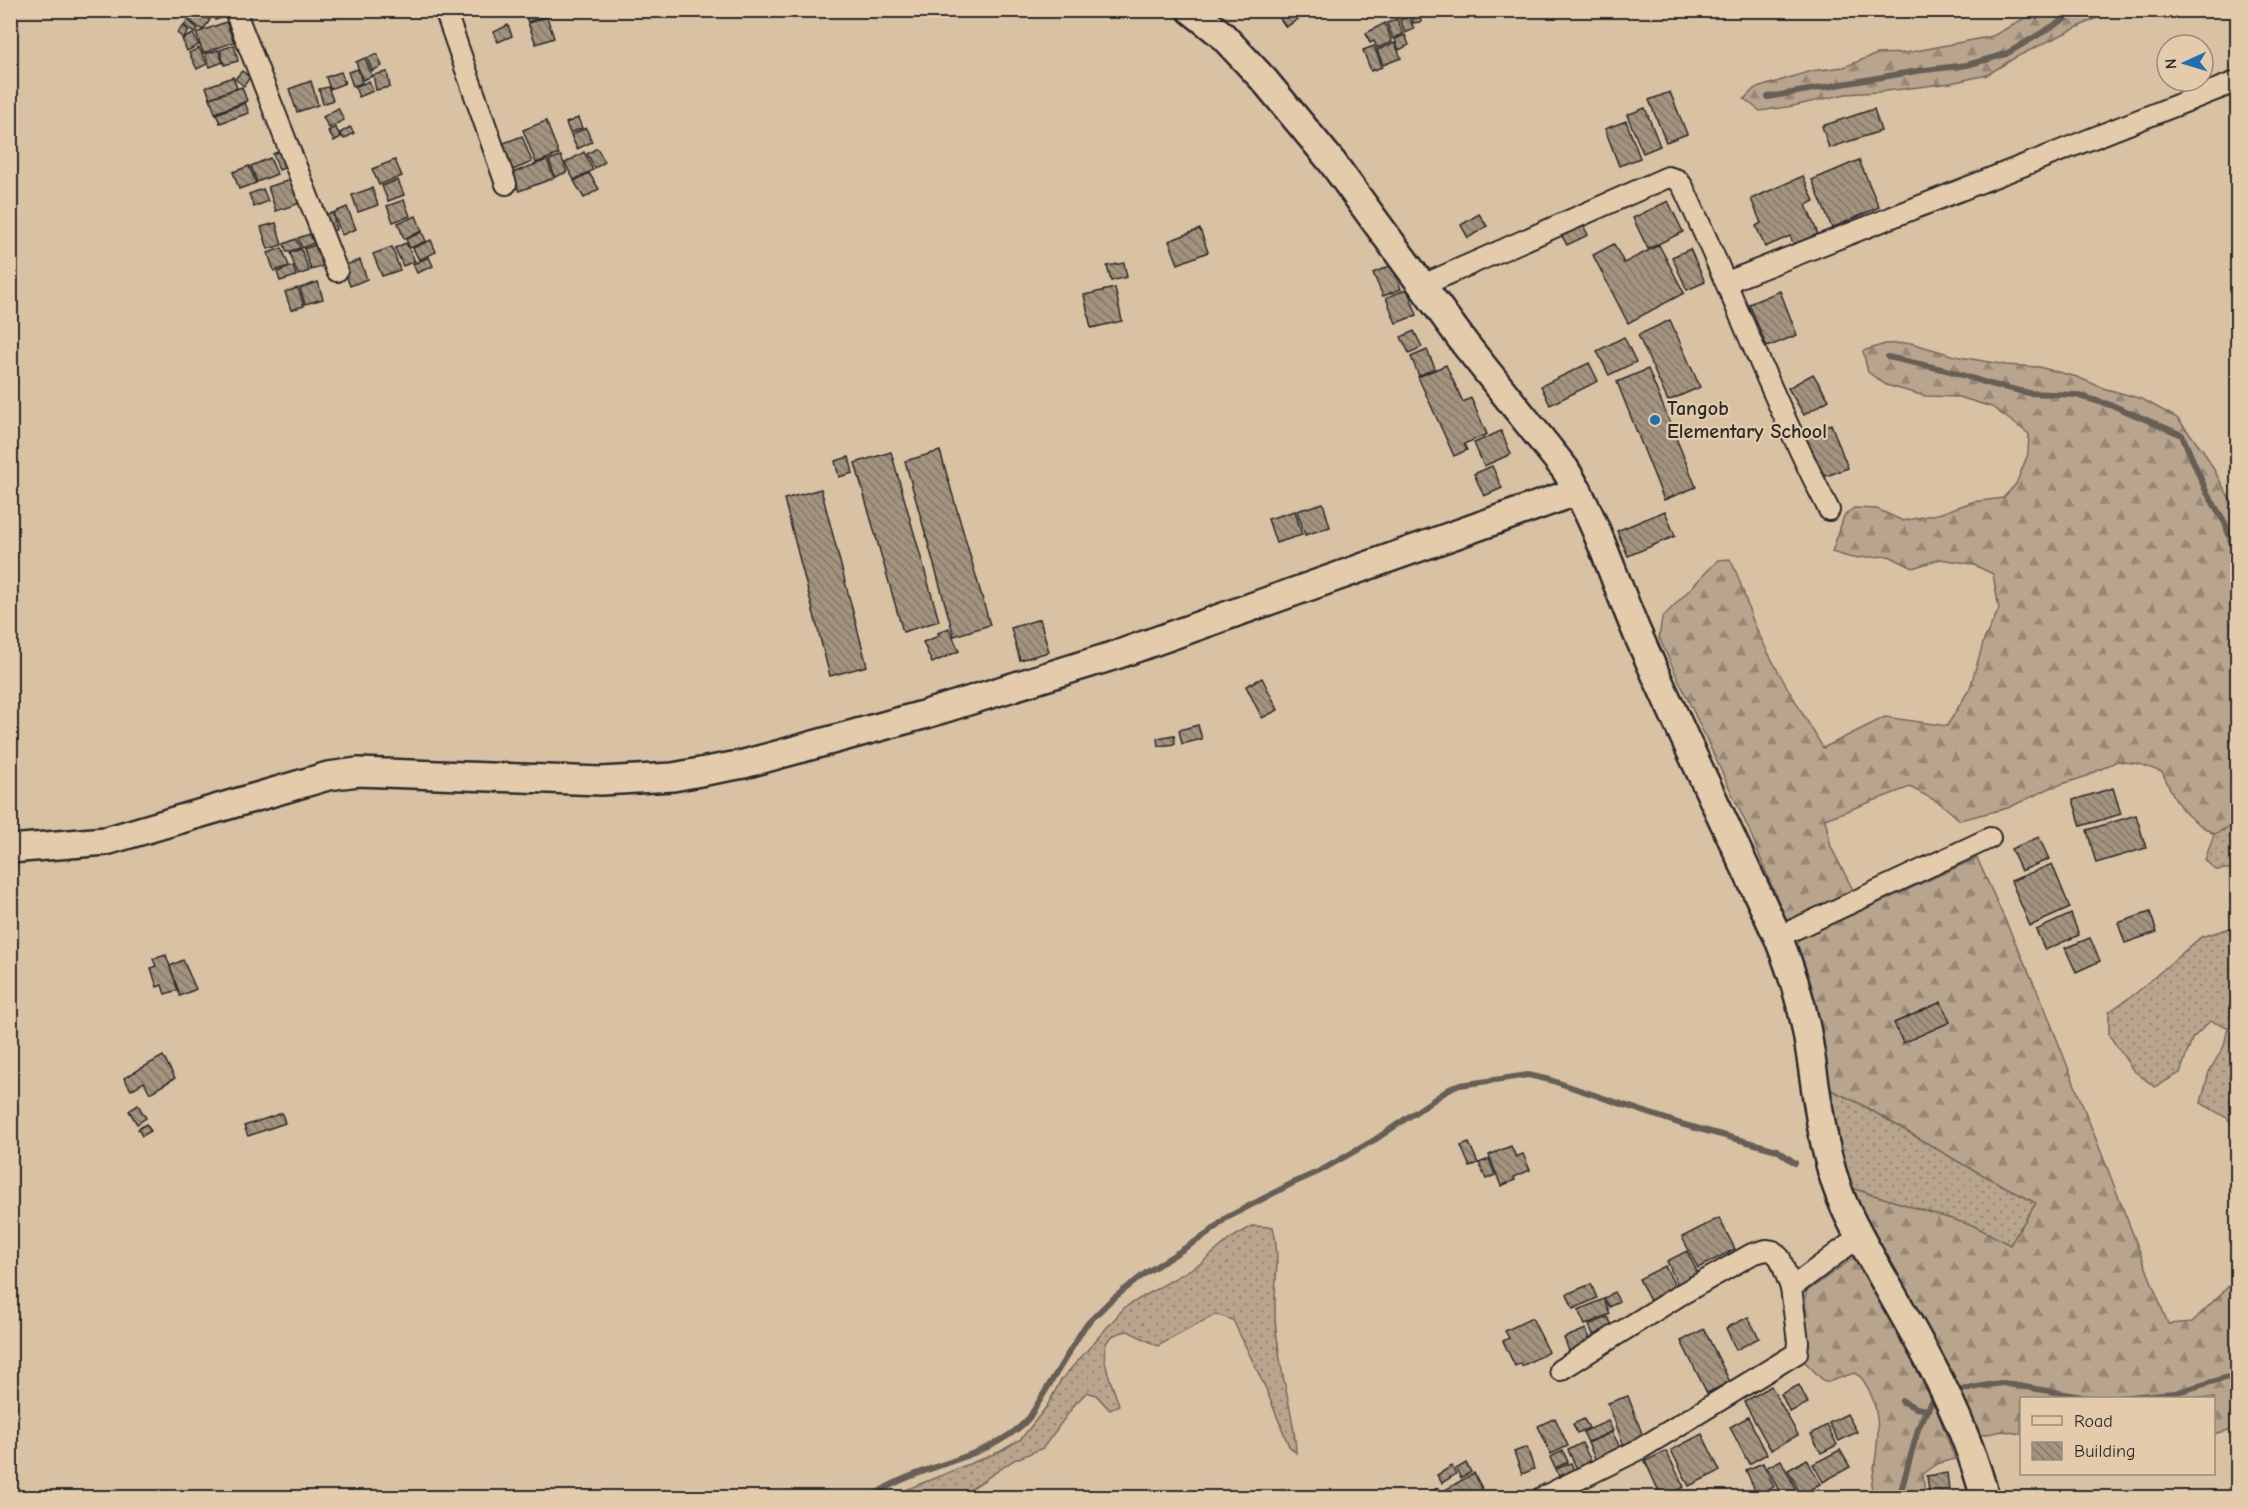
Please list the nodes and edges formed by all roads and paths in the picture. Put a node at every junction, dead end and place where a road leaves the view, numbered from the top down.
1 (237, 10) edge
2 (445, 10) edge
3 (1191, 10) edge
4 (2238, 81) edge
5 (506, 184) dead end
6 (338, 271) dead end
7 (1727, 282) junction
8 (1423, 285) junction
9 (1578, 491) junction
10 (1829, 510) dead end
11 (1990, 838) dead end
12 (10, 849) edge
13 (1778, 937) junction
14 (1860, 1236) junction
15 (1791, 1288) junction
16 (1560, 1370) dead end
17 (1541, 1497) edge
18 (1985, 1497) edge

1 - 6 street
2 - 5 street
3 - 8 street
4 - 7 street
7 - 8 street
7 - 10 street
8 - 9 street
9 - 12 street
9 - 13 street
11 - 13 street
13 - 14 street
14 - 15 street
14 - 18 street
15 - 16 street
15 - 17 street

